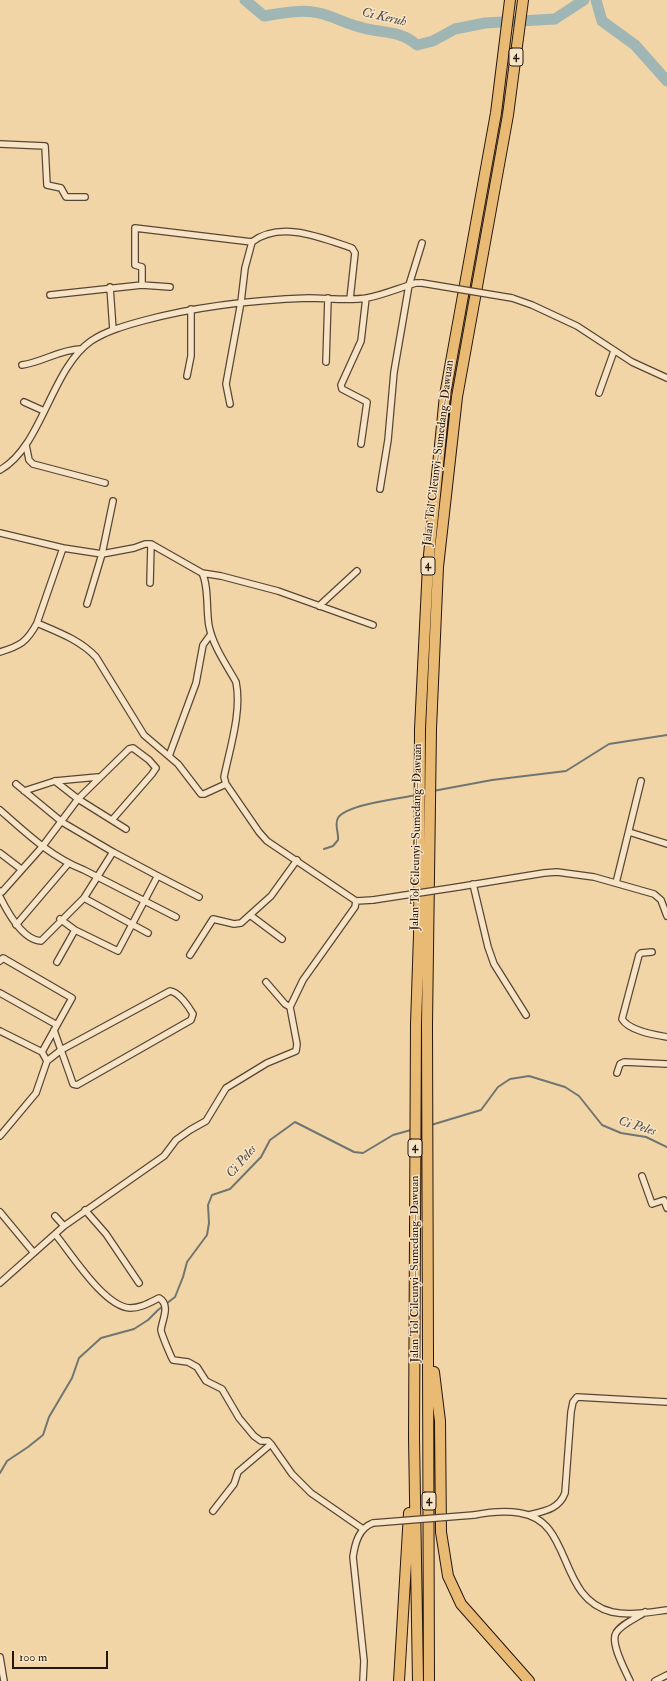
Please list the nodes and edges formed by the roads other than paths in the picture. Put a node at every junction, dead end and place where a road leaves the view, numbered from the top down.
1 (510, 0) edge
2 (523, 0) edge
3 (0, 144) edge
4 (85, 197) dead end
5 (252, 242) junction
6 (422, 244) dead end
7 (142, 285) junction
8 (409, 285) junction
9 (110, 287) junction
10 (170, 287) dead end
11 (50, 295) dead end
12 (328, 298) junction
13 (366, 298) junction
14 (350, 299) junction
15 (241, 302) junction
16 (191, 310) junction
17 (113, 330) junction
18 (80, 348) junction
19 (614, 351) junction
20 (326, 362) dead end
21 (22, 365) dead end
22 (187, 376) dead end
23 (667, 378) edge
24 (599, 393) dead end
25 (24, 402) dead end
26 (230, 404) dead end
27 (44, 410) junction
28 (26, 444) junction
29 (361, 444) dead end
30 (0, 470) edge
31 (104, 483) dead end
32 (380, 489) dead end
33 (113, 501) dead end
34 (0, 532) edge
35 (151, 544) junction
36 (63, 548) junction
37 (102, 554) junction
38 (357, 571) dead end
39 (202, 573) junction
40 (150, 583) dead end
41 (87, 604) dead end
42 (319, 606) junction
43 (37, 623) junction
44 (373, 625) dead end
45 (211, 634) junction
46 (0, 652) edge
47 (169, 756) junction
48 (98, 777) junction
49 (55, 781) junction
50 (642, 781) dead end
51 (16, 784) dead end
52 (226, 784) junction
53 (24, 791) junction
54 (78, 798) junction
55 (0, 810) edge
56 (112, 820) junction
57 (62, 822) junction
58 (126, 829) dead end
59 (629, 832) junction
60 (667, 844) edge
61 (42, 847) junction
62 (113, 852) junction
63 (0, 853) edge
64 (297, 860) junction
65 (68, 864) junction
66 (21, 869) junction
67 (156, 875) junction
68 (98, 877) junction
69 (616, 883) junction
70 (473, 884) junction
71 (0, 894) edge
72 (199, 897) dead end
73 (84, 898) junction
74 (144, 900) junction
75 (356, 901) junction
76 (250, 915) junction
77 (667, 916) edge
78 (176, 917) dead end
79 (60, 920) junction
80 (16, 925) junction
81 (131, 925) junction
82 (75, 930) junction
83 (148, 933) dead end
84 (282, 939) dead end
85 (652, 952) dead end
86 (190, 955) dead end
87 (0, 961) edge
88 (57, 962) dead end
89 (266, 982) dead end
90 (0, 993) edge
91 (290, 1006) junction
92 (526, 1015) dead end
93 (56, 1028) junction
94 (0, 1030) edge
95 (667, 1037) edge
96 (61, 1050) junction
97 (42, 1052) junction
98 (47, 1061) junction
99 (667, 1064) edge
100 (617, 1073) dead end
101 (0, 1136) edge
102 (642, 1176) dead end
103 (667, 1208) edge
104 (85, 1210) junction
105 (0, 1212) edge
106 (55, 1216) dead end
107 (64, 1226) junction
108 (55, 1234) junction
109 (34, 1253) junction
110 (0, 1283) edge
111 (139, 1283) dead end
112 (429, 1322) junction
113 (667, 1402) edge
114 (414, 1437) junction
115 (271, 1444) junction
116 (214, 1511) dead end
117 (529, 1515) junction
118 (362, 1529) junction
119 (667, 1610) edge
120 (645, 1612) junction
121 (0, 1657) edge
122 (667, 1675) edge
123 (4, 1681) edge
124 (363, 1681) edge
125 (399, 1681) edge
126 (418, 1681) edge
127 (429, 1681) edge
128 (529, 1681) edge
129 (630, 1681) edge
130 (655, 1681) edge

1 - 114 highway, Jalan Tol Cileunyi–Sumedang–Dawuan / 4
2 - 112 highway, Jalan Tol Cileunyi–Sumedang–Dawuan / 4
3 - 4 street
5 - 7 street
5 - 14 street
5 - 15 street
6 - 8 street
7 - 9 street
7 - 10 street
8 - 13 street
8 - 19 street, bridge
8 - 32 street
9 - 11 street
9 - 17 street
12 - 14 street
12 - 15 street
12 - 20 street
13 - 14 street
13 - 29 street
15 - 16 street
15 - 26 street
16 - 17 street
16 - 22 street
17 - 18 street
18 - 21 street
18 - 27 street
19 - 23 street
19 - 24 street
25 - 27 street
27 - 28 street
28 - 30 street
28 - 31 street
33 - 37 street
34 - 36 street
35 - 37 street
35 - 39 street
35 - 40 street
36 - 37 street
36 - 43 street
37 - 41 street
38 - 42 street
39 - 42 street
39 - 45 street
42 - 44 street
43 - 46 street
43 - 47 street
45 - 47 street
45 - 52 street
47 - 52 street
48 - 49 street
48 - 54 street
48 - 56 street
49 - 53 street
49 - 54 street
50 - 59 street
51 - 53 street
52 - 64 street
53 - 57 street
54 - 56 street
54 - 57 street
55 - 61 street
56 - 58 street
57 - 61 street
57 - 62 street
59 - 60 street
59 - 69 street
61 - 65 street
61 - 66 street
62 - 67 street
62 - 68 street
63 - 66 street
64 - 75 street
64 - 76 street
65 - 68 street
65 - 80 street
66 - 71 street
67 - 72 street
67 - 74 street
68 - 73 street
68 - 74 street
69 - 70 street
69 - 77 street
70 - 75 street, bridge
70 - 92 street
71 - 80 street
73 - 79 street
73 - 81 street
74 - 78 street
74 - 81 street
75 - 91 street
76 - 84 street
76 - 86 street
79 - 80 street
79 - 82 street
81 - 82 street
81 - 83 street
82 - 88 street
85 - 95 street
87 - 93 street
89 - 91 street
90 - 93 street
91 - 104 street
93 - 96 street
93 - 97 street
94 - 97 street
96 - 96 street
96 - 98 street
97 - 98 street
98 - 101 street
99 - 100 street
102 - 103 street
104 - 107 street
104 - 111 street
105 - 109 street
106 - 107 street
107 - 108 street
108 - 109 street
108 - 115 street
109 - 110 street
112 - 127 highway, Jalan Tol Cileunyi–Sumedang–Dawuan / 4
112 - 128 highway
113 - 117 street
114 - 125 highway
114 - 126 highway, Jalan Tol Cileunyi–Sumedang–Dawuan / 4
115 - 116 street
115 - 118 street
117 - 118 street, bridge
117 - 120 street
118 - 124 street
119 - 120 street
120 - 129 street
121 - 123 street
122 - 130 street

